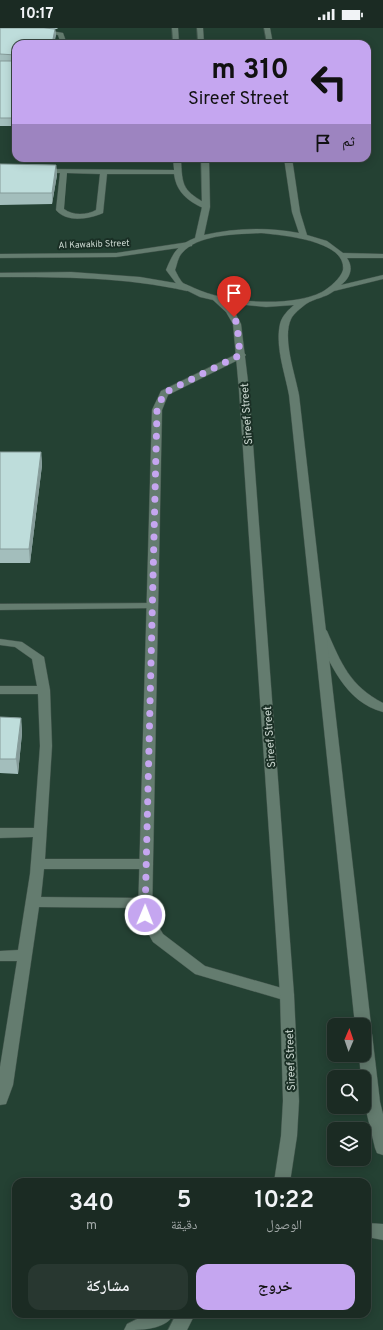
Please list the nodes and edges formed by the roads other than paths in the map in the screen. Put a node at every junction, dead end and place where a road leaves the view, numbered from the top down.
1 (175, 28) edge
2 (200, 28) edge
3 (267, 28) edge
4 (34, 30) edge
5 (63, 40) edge
6 (176, 40) edge
7 (201, 40) edge
8 (269, 40) edge
9 (177, 162) edge
10 (205, 162) edge
11 (289, 162) edge
12 (31, 171) edge
13 (64, 171) junction
14 (104, 171) junction
15 (178, 172) junction
16 (206, 207) junction
17 (304, 236) junction
18 (199, 240) junction
19 (189, 244) junction
20 (341, 255) junction
21 (0, 256) edge
22 (383, 256) edge
23 (0, 275) edge
24 (383, 277) edge
25 (187, 288) junction
26 (329, 291) junction
27 (217, 300) junction
28 (306, 300) junction
29 (240, 355) junction
30 (152, 606) junction
31 (0, 607) edge
32 (319, 627) junction
33 (0, 642) edge
34 (0, 690) edge
35 (44, 690) junction
36 (383, 708) edge
37 (40, 832) junction
38 (0, 833) edge
39 (38, 864) junction
40 (146, 864) junction
41 (32, 902) junction
42 (145, 904) junction
43 (24, 955) junction
44 (0, 956) edge
45 (288, 995) junction
46 (362, 1018) edge
47 (367, 1062) edge
48 (0, 1099) edge
49 (383, 1148) edge
50 (283, 1178) edge
51 (371, 1230) edge
52 (383, 1232) edge
53 (157, 1318) edge
54 (184, 1318) edge
55 (133, 1330) edge
56 (177, 1330) edge

1 - 6 main road
2 - 7 main road
3 - 8 main road
4 - 5 main road
9 - 15 main road
10 - 16 main road
11 - 17 main road
12 - 13 main road
13 - 14 main road
13 - 14 main road
14 - 15 main road
15 - 16 main road
16 - 18 main road
17 - 18 main road
17 - 20 main road
18 - 19 main road
19 - 21 main road, Al Kawakib Street
19 - 25 main road
20 - 22 main road
20 - 26 main road
23 - 25 main road
24 - 26 main road
25 - 27 main road
26 - 28 main road
27 - 28 main road
27 - 29 main road, Sireef Street
28 - 32 main road
29 - 30 main road
29 - 45 main road, Sireef Street
30 - 31 main road
30 - 40 main road
32 - 36 main road
32 - 46 main road
33 - 35 main road
34 - 35 main road
35 - 37 main road
37 - 38 main road
37 - 39 main road
39 - 40 main road
39 - 41 main road
40 - 42 main road
41 - 42 main road
41 - 43 main road
42 - 45 main road
43 - 44 main road
43 - 48 main road
45 - 50 main road, Sireef Street
47 - 49 main road
51 - 52 main road
53 - 55 main road
54 - 56 main road

